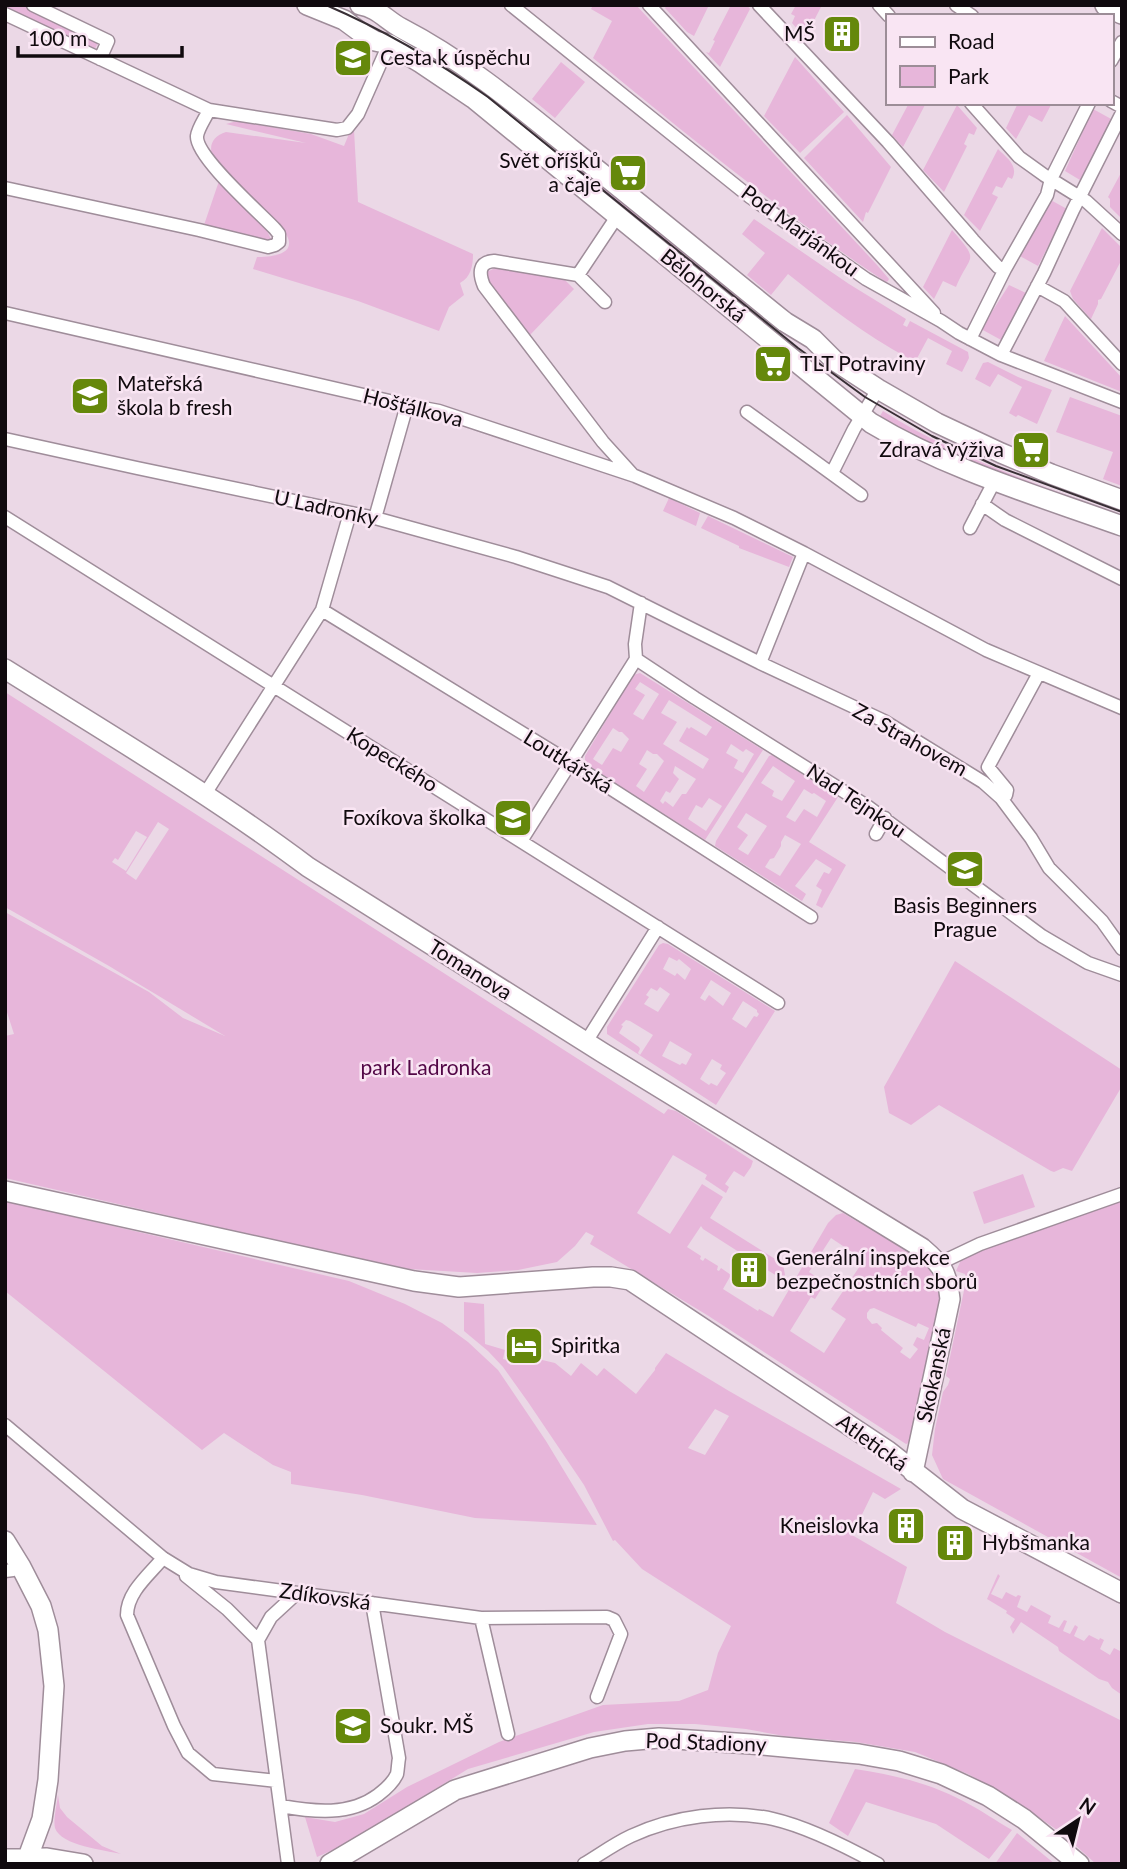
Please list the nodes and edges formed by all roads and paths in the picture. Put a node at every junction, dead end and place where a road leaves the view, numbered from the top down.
1 (33, 5) edge
2 (307, 5) edge
3 (360, 5) edge
4 (511, 5) edge
5 (649, 5) edge
6 (759, 5) edge
7 (1105, 5) edge
8 (1122, 13) edge
9 (5, 15) edge
10 (1122, 42) edge
11 (389, 44) junction
12 (1113, 58) edge
13 (100, 59) junction
14 (973, 105) edge
15 (1088, 105) edge
16 (209, 110) junction
17 (1122, 113) edge
18 (1051, 179) junction
19 (5, 188) edge
20 (1080, 197) junction
21 (618, 215) junction
22 (1122, 234) edge
23 (1005, 270) junction
24 (578, 275) junction
25 (902, 279) junction
26 (1037, 286) junction
27 (893, 294) junction
28 (605, 302) dead end
29 (5, 313) edge
30 (941, 321) junction
31 (970, 339) junction
32 (1001, 355) junction
33 (1122, 364) edge
34 (878, 390) junction
35 (1122, 402) edge
36 (407, 405) junction
37 (747, 412) dead end
38 (862, 417) junction
39 (5, 439) edge
40 (832, 474) junction
41 (635, 477) junction
42 (993, 482) junction
43 (861, 495) dead end
44 (1122, 500) edge
45 (982, 504) junction
46 (350, 513) junction
47 (5, 517) edge
48 (375, 518) junction
49 (1122, 526) edge
50 (970, 528) dead end
51 (804, 553) junction
52 (1122, 579) edge
53 (641, 603) junction
54 (322, 610) junction
55 (636, 659) junction
56 (760, 663) junction
57 (5, 669) edge
58 (1039, 673) junction
59 (273, 686) junction
60 (1122, 708) edge
61 (571, 763) junction
62 (205, 794) junction
63 (1001, 798) junction
64 (885, 818) junction
65 (876, 834) dead end
66 (521, 841) junction
67 (811, 917) dead end
68 (658, 927) junction
69 (1122, 949) edge
70 (1122, 975) edge
71 (778, 1003) dead end
72 (586, 1042) junction
73 (5, 1191) edge
74 (1121, 1195) edge
75 (940, 1263) junction
76 (5, 1425) edge
77 (913, 1472) junction
78 (5, 1541) edge
79 (163, 1558) junction
80 (13, 1569) edge
81 (297, 1593) junction
82 (1122, 1593) edge
83 (372, 1603) junction
84 (481, 1618) junction
85 (258, 1640) junction
86 (597, 1697) dead end
87 (508, 1734) dead end
88 (277, 1781) junction
89 (281, 1806) junction
90 (28, 1857) junction
91 (5, 1859) edge
92 (83, 1864) edge
93 (288, 1864) edge
94 (330, 1864) edge
95 (584, 1864) edge
96 (878, 1864) edge
97 (1079, 1864) edge

1 - 13 street
2 - 11 street, Bělohorská
3 - 34 street, Bělohorská
4 - 27 street, Pod Marjánkou
5 - 25 street
6 - 23 street
7 - 8 main road
9 - 13 street
10 - 12 street
11 - 16 street
11 - 21 street, Bělohorská
13 - 16 street
14 - 18 street
15 - 18 street
16 - 19 street
17 - 20 street
18 - 20 street
18 - 23 street
20 - 22 street
20 - 26 street
21 - 24 street
21 - 38 street, Bělohorská
23 - 31 street
24 - 28 street
24 - 41 street
25 - 27 street
25 - 30 street
26 - 32 street
26 - 33 street
27 - 30 street, Pod Marjánkou
29 - 36 street, Hošťálkova
30 - 31 street, Pod Marjánkou
31 - 32 street, Pod Marjánkou
32 - 35 street, Pod Marjánkou
34 - 38 street
34 - 44 street, Bělohorská
36 - 41 street, Hošťálkova
36 - 48 street
37 - 40 street
38 - 40 street
38 - 42 street, Bělohorská
39 - 46 street, U Ladronky
40 - 43 street
41 - 51 street, Hošťálkova
42 - 45 street
42 - 49 street, Bělohorská
45 - 50 street
45 - 52 street
46 - 48 street, U Ladronky
46 - 54 street
47 - 59 street, Kopeckého
48 - 53 street, U Ladronky
51 - 56 street
51 - 58 street, Hošťálkova
53 - 55 street
53 - 56 street, Za Strahovem
54 - 59 street
54 - 61 street, Loutkářská
55 - 61 street
55 - 64 street, Nad Tejnkou
56 - 63 street, Za Strahovem
57 - 62 street, Tomanova
58 - 60 street, Hošťálkova
58 - 63 street
59 - 62 street
59 - 66 street, Kopeckého
61 - 66 street
61 - 67 street, Loutkářská
62 - 72 street, Tomanova
63 - 69 street, Za Strahovem
64 - 65 street
64 - 70 street, Nad Tejnkou
66 - 68 street, Kopeckého
68 - 71 street, Kopeckého
68 - 72 street
72 - 75 street, Tomanova
73 - 77 street, Atletická
74 - 75 street
75 - 77 street, Skokanská
76 - 79 street, Zdíkovská
77 - 82 street, Atletická
78 - 80 street
79 - 81 street, Zdíkovská
79 - 85 street
79 - 88 street
80 - 90 street
81 - 83 street, Zdíkovská
81 - 85 street
83 - 84 street, Zdíkovská
83 - 89 street
84 - 86 street, Zdíkovská
84 - 87 street
85 - 88 street
88 - 89 street
89 - 93 street
90 - 91 street
90 - 92 street
94 - 97 street, Pod Stadiony
95 - 96 street

